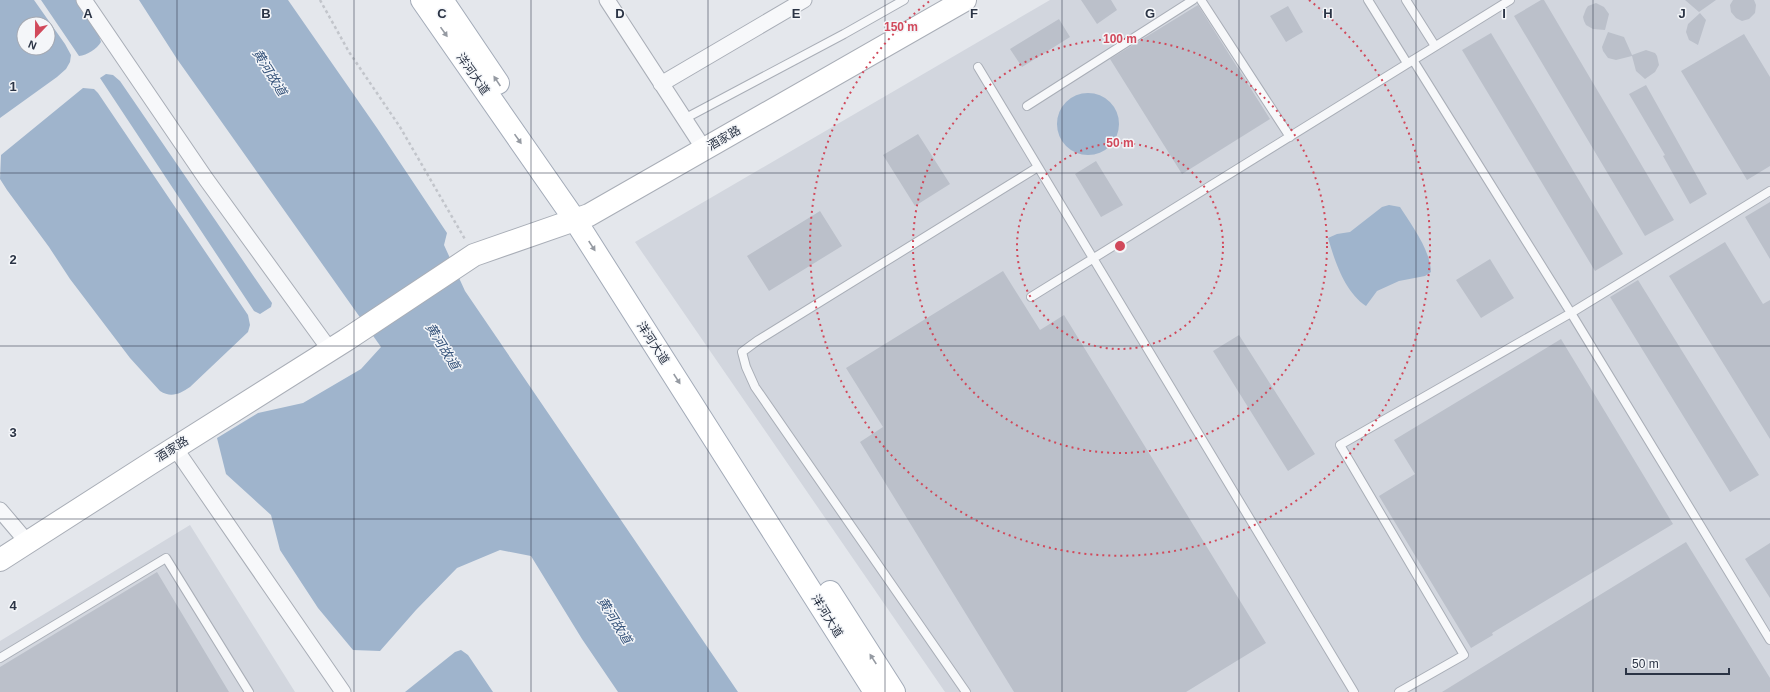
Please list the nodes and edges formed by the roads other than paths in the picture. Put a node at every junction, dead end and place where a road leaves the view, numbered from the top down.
1 (84, 0) edge
2 (422, 0) edge
3 (442, 0) edge
4 (607, 0) edge
5 (804, 0) edge
6 (904, 0) edge
7 (965, 0) edge
8 (1193, 0) edge
9 (1201, 0) edge
10 (1368, 0) edge
11 (1406, 0) edge
12 (1510, 0) edge
13 (1435, 46) junction
14 (1410, 62) junction
15 (978, 67) dead end
16 (661, 84) junction
17 (1027, 106) dead end
18 (684, 120) junction
19 (1290, 137) junction
20 (704, 149) junction
21 (1038, 167) junction
22 (1770, 191) edge
23 (582, 218) junction
24 (1093, 260) junction
25 (1031, 297) dead end
26 (1571, 313) junction
27 (338, 345) junction
28 (174, 448) junction
29 (0, 510) edge
30 (28, 543) junction
31 (0, 560) edge
32 (1770, 640) edge
33 (0, 658) edge
34 (250, 692) edge
35 (343, 692) edge
36 (875, 692) edge
37 (894, 692) edge
38 (966, 692) edge
39 (1354, 692) edge
40 (1399, 692) edge

1 - 27 street
2 -> 23 main road, 洋河大道
23 -> 3 main road, 洋河大道
4 - 16 street
5 - 16 street
6 - 18 lane
7 - 20 main road, 酒家路
8 - 17 lane
9 - 19 lane
10 - 14 lane
11 - 13 lane
12 - 13 lane
13 - 14 lane
14 - 19 lane
14 - 26 lane
15 - 21 lane
16 - 18 street
18 - 20 street
19 - 24 lane
20 - 23 main road, 酒家路
21 - 24 lane
21 - 38 lane
22 - 26 lane
23 - 27 main road, 酒家路
23 -> 36 main road, 洋河大道
37 -> 23 main road, 洋河大道
24 - 25 lane
24 - 39 lane
26 - 32 lane
26 - 40 lane
27 - 28 main road, 酒家路
28 - 30 main road, 酒家路
28 - 35 street
29 - 30 street
30 - 31 main road, 酒家路
33 - 34 lane

